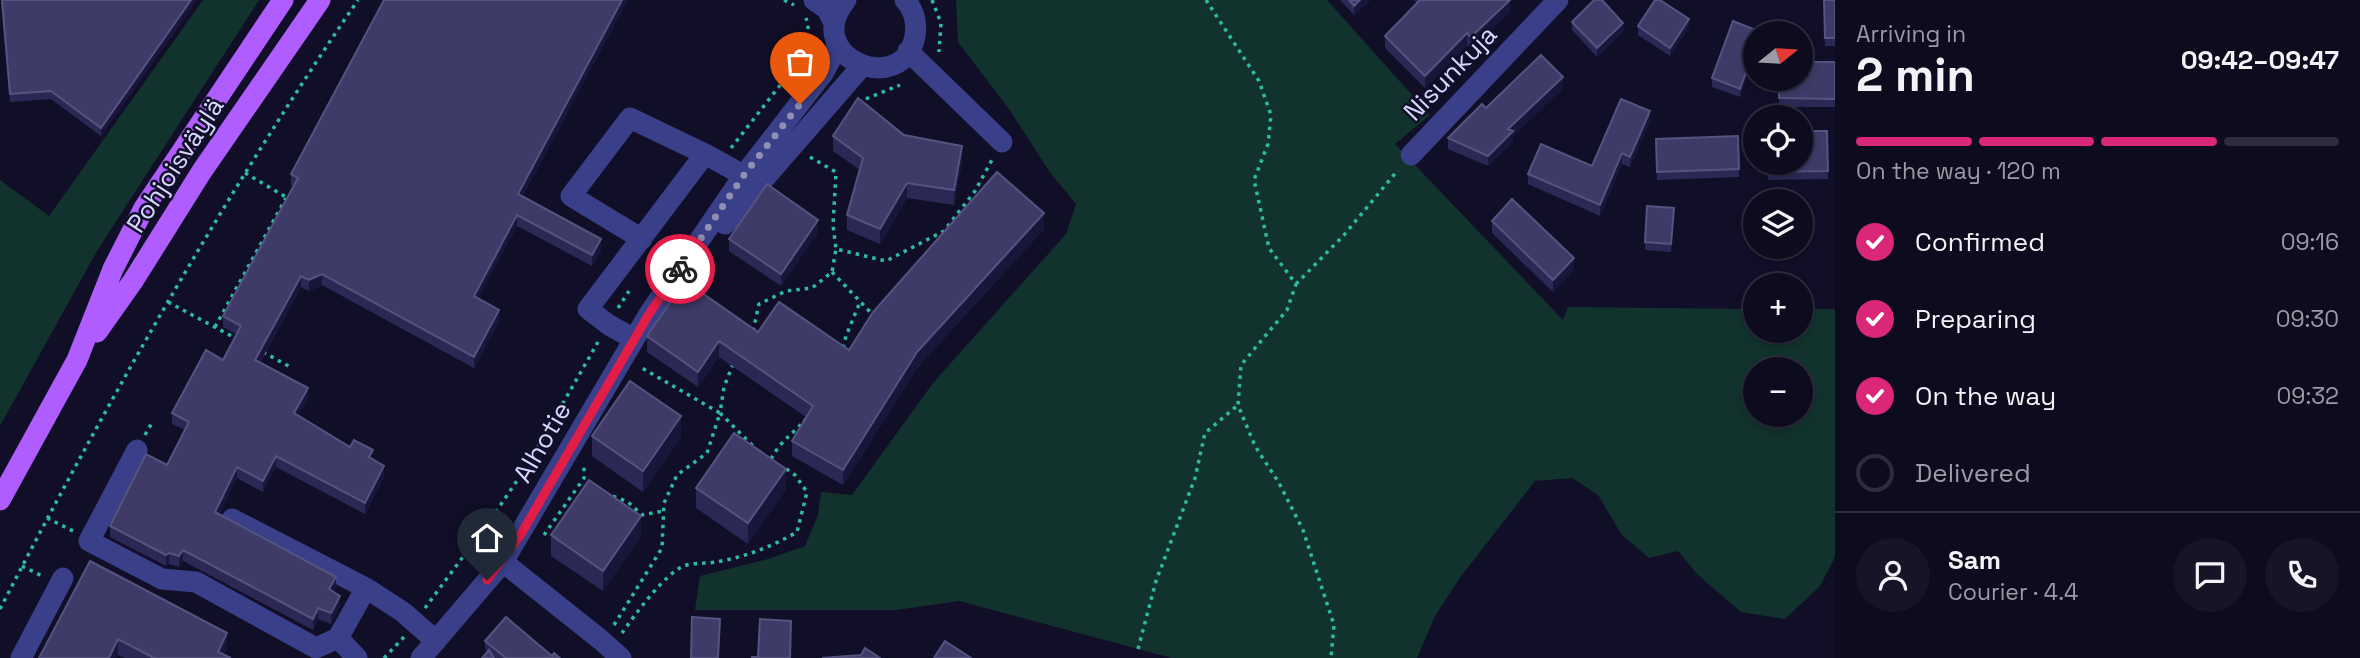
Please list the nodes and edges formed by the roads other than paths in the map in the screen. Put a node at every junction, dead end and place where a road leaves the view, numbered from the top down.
1 (283, 0) edge
2 (320, 0) edge
3 (814, 0) edge
4 (846, 0) edge
5 (905, 0) edge
6 (1558, 0) edge
7 (834, 23) junction
8 (838, 45) junction
9 (908, 51) junction
10 (862, 66) junction
11 (993, 146) road end
12 (705, 154) junction
13 (1411, 155) road end
14 (751, 180) junction
15 (642, 239) junction
16 (634, 339) junction
17 (77, 360) junction
18 (137, 450) dead end
19 (0, 500) edge
20 (232, 519) edge
21 (503, 562) junction
22 (63, 578) dead end
23 (366, 589) junction
24 (338, 638) junction
25 (436, 641) junction
26 (613, 646) edge
27 (21, 658) edge
28 (357, 658) edge
29 (421, 658) edge

1 - 17 main road, Pohjoisväylä
2 - 17 main road, Pohjoisväylä
3 - 7 street
4 - 7 street
5 - 9 street
6 - 13 street, Nisunkuja
7 - 8 street
8 - 10 street
8 - 14 street, Alhotie
9 - 10 street
9 - 11 street
10 - 14 street, Alhotie
12 - 14 street
12 - 15 street
12 - 15 street
14 - 16 street, Alhotie
15 - 16 street
16 - 21 street, Alhotie
17 - 19 main road, Pohjoisväylä
18 - 24 street
20 - 23 street
21 - 25 street, Alhotie
21 - 26 street
22 - 27 street
23 - 24 street
23 - 25 street
24 - 28 street
25 - 29 street, Alhotie

